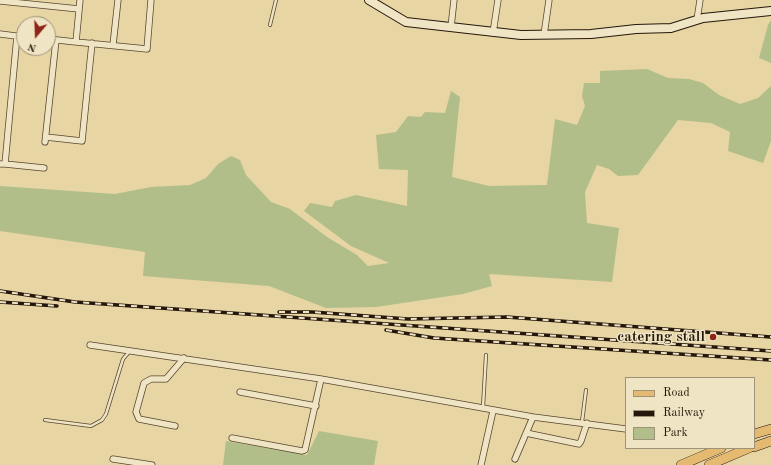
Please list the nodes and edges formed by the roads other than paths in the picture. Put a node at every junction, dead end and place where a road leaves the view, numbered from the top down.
1 (80, 0) edge
2 (118, 0) edge
3 (151, 0) edge
4 (276, 0) edge
5 (454, 0) edge
6 (498, 0) edge
7 (549, 0) edge
8 (700, 0) edge
9 (374, 1) edge
10 (0, 2) edge
11 (79, 9) junction
12 (771, 11) edge
13 (697, 20) junction
14 (270, 25) dead end
15 (451, 27) junction
16 (493, 33) junction
17 (0, 34) edge
18 (544, 35) junction
19 (16, 36) edge
20 (56, 40) edge
21 (76, 42) junction
22 (92, 43) junction
23 (16, 45) edge
24 (113, 45) junction
25 (54, 56) edge
26 (3, 164) edge
27 (44, 168) dead end
28 (90, 345) dead end
29 (131, 350) junction
30 (486, 355) dead end
31 (184, 358) junction
32 (321, 379) junction
33 (586, 390) dead end
34 (240, 392) dead end
35 (316, 406) junction
36 (483, 409) junction
37 (493, 410) junction
38 (533, 417) junction
39 (45, 420) dead end
40 (584, 423) junction
41 (175, 426) dead end
42 (625, 429) edge
43 (771, 429) edge
44 (526, 433) junction
45 (755, 434) edge
46 (232, 438) dead end
47 (771, 441) edge
48 (755, 446) edge
49 (715, 449) edge
50 (747, 449) edge
51 (113, 459) dead end
52 (515, 459) dead end
53 (152, 465) edge
54 (481, 465) edge
55 (681, 465) edge
56 (709, 465) edge

1 - 11 street
2 - 24 street
3 - 24 street
4 - 14 lane
5 - 15 street
6 - 16 street
7 - 18 street
8 - 13 street
9 - 15 street
10 - 11 street
11 - 21 street
12 - 13 street
13 - 18 street
15 - 16 street
16 - 18 street
17 - 19 street
20 - 21 street
21 - 22 street
22 - 24 street
22 - 25 street
23 - 26 street
26 - 27 street
28 - 29 street
29 - 31 street
29 - 39 lane
30 - 36 lane
31 - 32 street
31 - 41 street
32 - 35 street
32 - 36 street
33 - 40 lane
34 - 35 street
35 - 46 street
36 - 37 street
37 - 38 street
37 - 54 street
38 - 40 street
38 - 44 street
40 - 42 street
40 - 44 street
43 - 45 main road
44 - 52 street
47 - 48 main road
49 - 55 main road
50 - 56 main road
51 - 53 street

